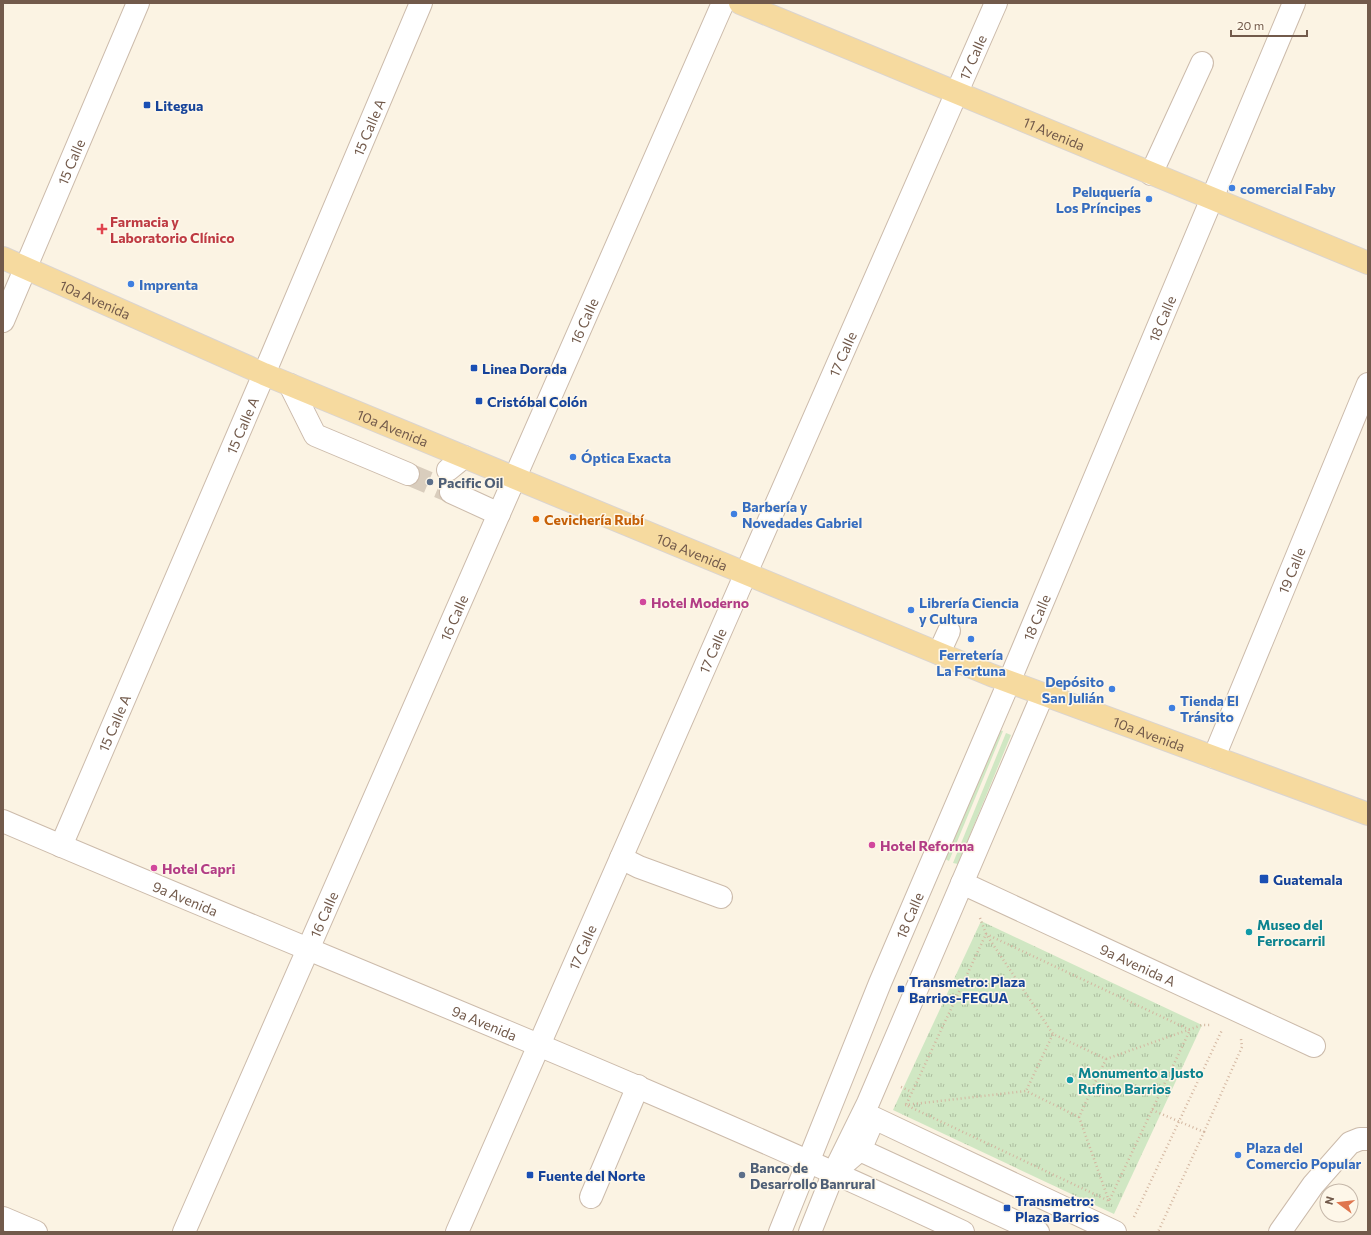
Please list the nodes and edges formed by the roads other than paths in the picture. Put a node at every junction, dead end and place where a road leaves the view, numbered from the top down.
1 (138, 3) edge
2 (421, 3) edge
3 (723, 3) edge
4 (740, 3) edge
5 (996, 3) edge
6 (1294, 3) edge
7 (1202, 63) dead end
8 (956, 92) junction
9 (1151, 174) junction
10 (1210, 199) junction
11 (3, 258) edge
12 (1368, 263) edge
13 (26, 268) junction
14 (3, 321) edge
15 (264, 374) junction
16 (1368, 384) edge
17 (290, 385) junction
18 (408, 474) tunnel mouth
19 (515, 478) junction
20 (451, 492) tunnel mouth
21 (500, 514) junction
22 (746, 573) junction
23 (948, 631) dead end
24 (940, 653) junction
25 (1009, 682) junction
26 (1043, 694) junction
27 (1214, 757) junction
28 (1368, 814) edge
29 (3, 821) edge
30 (60, 846) junction
31 (621, 858) junction
32 (962, 883) junction
33 (721, 897) dead end
34 (308, 949) junction
35 (539, 1044) junction
36 (1314, 1046) dead end
37 (638, 1086) junction
38 (1368, 1139) edge
39 (860, 1150) junction
40 (809, 1160) junction
41 (834, 1172) junction
42 (591, 1197) dead end
43 (3, 1218) edge
44 (1123, 1228) edge
45 (36, 1232) edge
46 (184, 1232) edge
47 (457, 1232) edge
48 (780, 1232) edge
49 (810, 1232) edge
50 (963, 1232) edge
51 (1038, 1232) edge
52 (1280, 1232) edge

1 - 13 street, 15 Calle
2 - 15 street, 15 Calle A
3 - 19 street, 16 Calle
4 - 8 main road, 11 Avenida
5 - 8 street, 17 Calle
6 - 10 street, 18 Calle
7 - 9 street
8 - 9 main road, 11 Avenida
8 - 22 street, 17 Calle
9 - 10 main road, 11 Avenida
10 - 12 main road, 11 Avenida
10 - 25 street, 18 Calle
11 - 13 main road, 10a Avenida
13 - 14 street, 15 Calle
13 - 15 main road, 10a Avenida
15 - 17 main road, 10a Avenida
15 - 30 street, 15 Calle A
16 - 27 street, 19 Calle
17 - 18 street
17 - 19 main road, 10a Avenida
19 - 21 street, 16 Calle
19 - 22 main road, 10a Avenida
20 - 21 street
21 - 34 street, 16 Calle
22 - 24 main road, 10a Avenida
22 - 31 street, 17 Calle
23 - 24 street
24 - 25 main road, 10a Avenida
25 - 26 main road, 10a Avenida
25 - 40 street, 18 Calle
26 - 27 main road, 10a Avenida
26 - 32 street
27 - 28 main road, 10a Avenida
29 - 30 street, 9a Avenida
30 - 34 street, 9a Avenida
31 - 33 street
31 - 35 street, 17 Calle
32 - 36 street, 9a Avenida A
32 - 41 street
34 - 35 street, 9a Avenida
34 - 46 street, 16 Calle
35 - 37 street, 9a Avenida
35 - 47 street, 17 Calle
37 - 40 street, 9a Avenida
37 - 42 street
38 - 52 street
39 - 41 street
39 - 44 street
39 - 51 street
40 - 41 street, 9a Avenida
40 - 48 street, 18 Calle
41 - 49 street
41 - 50 street, 9a Avenida
43 - 45 street

